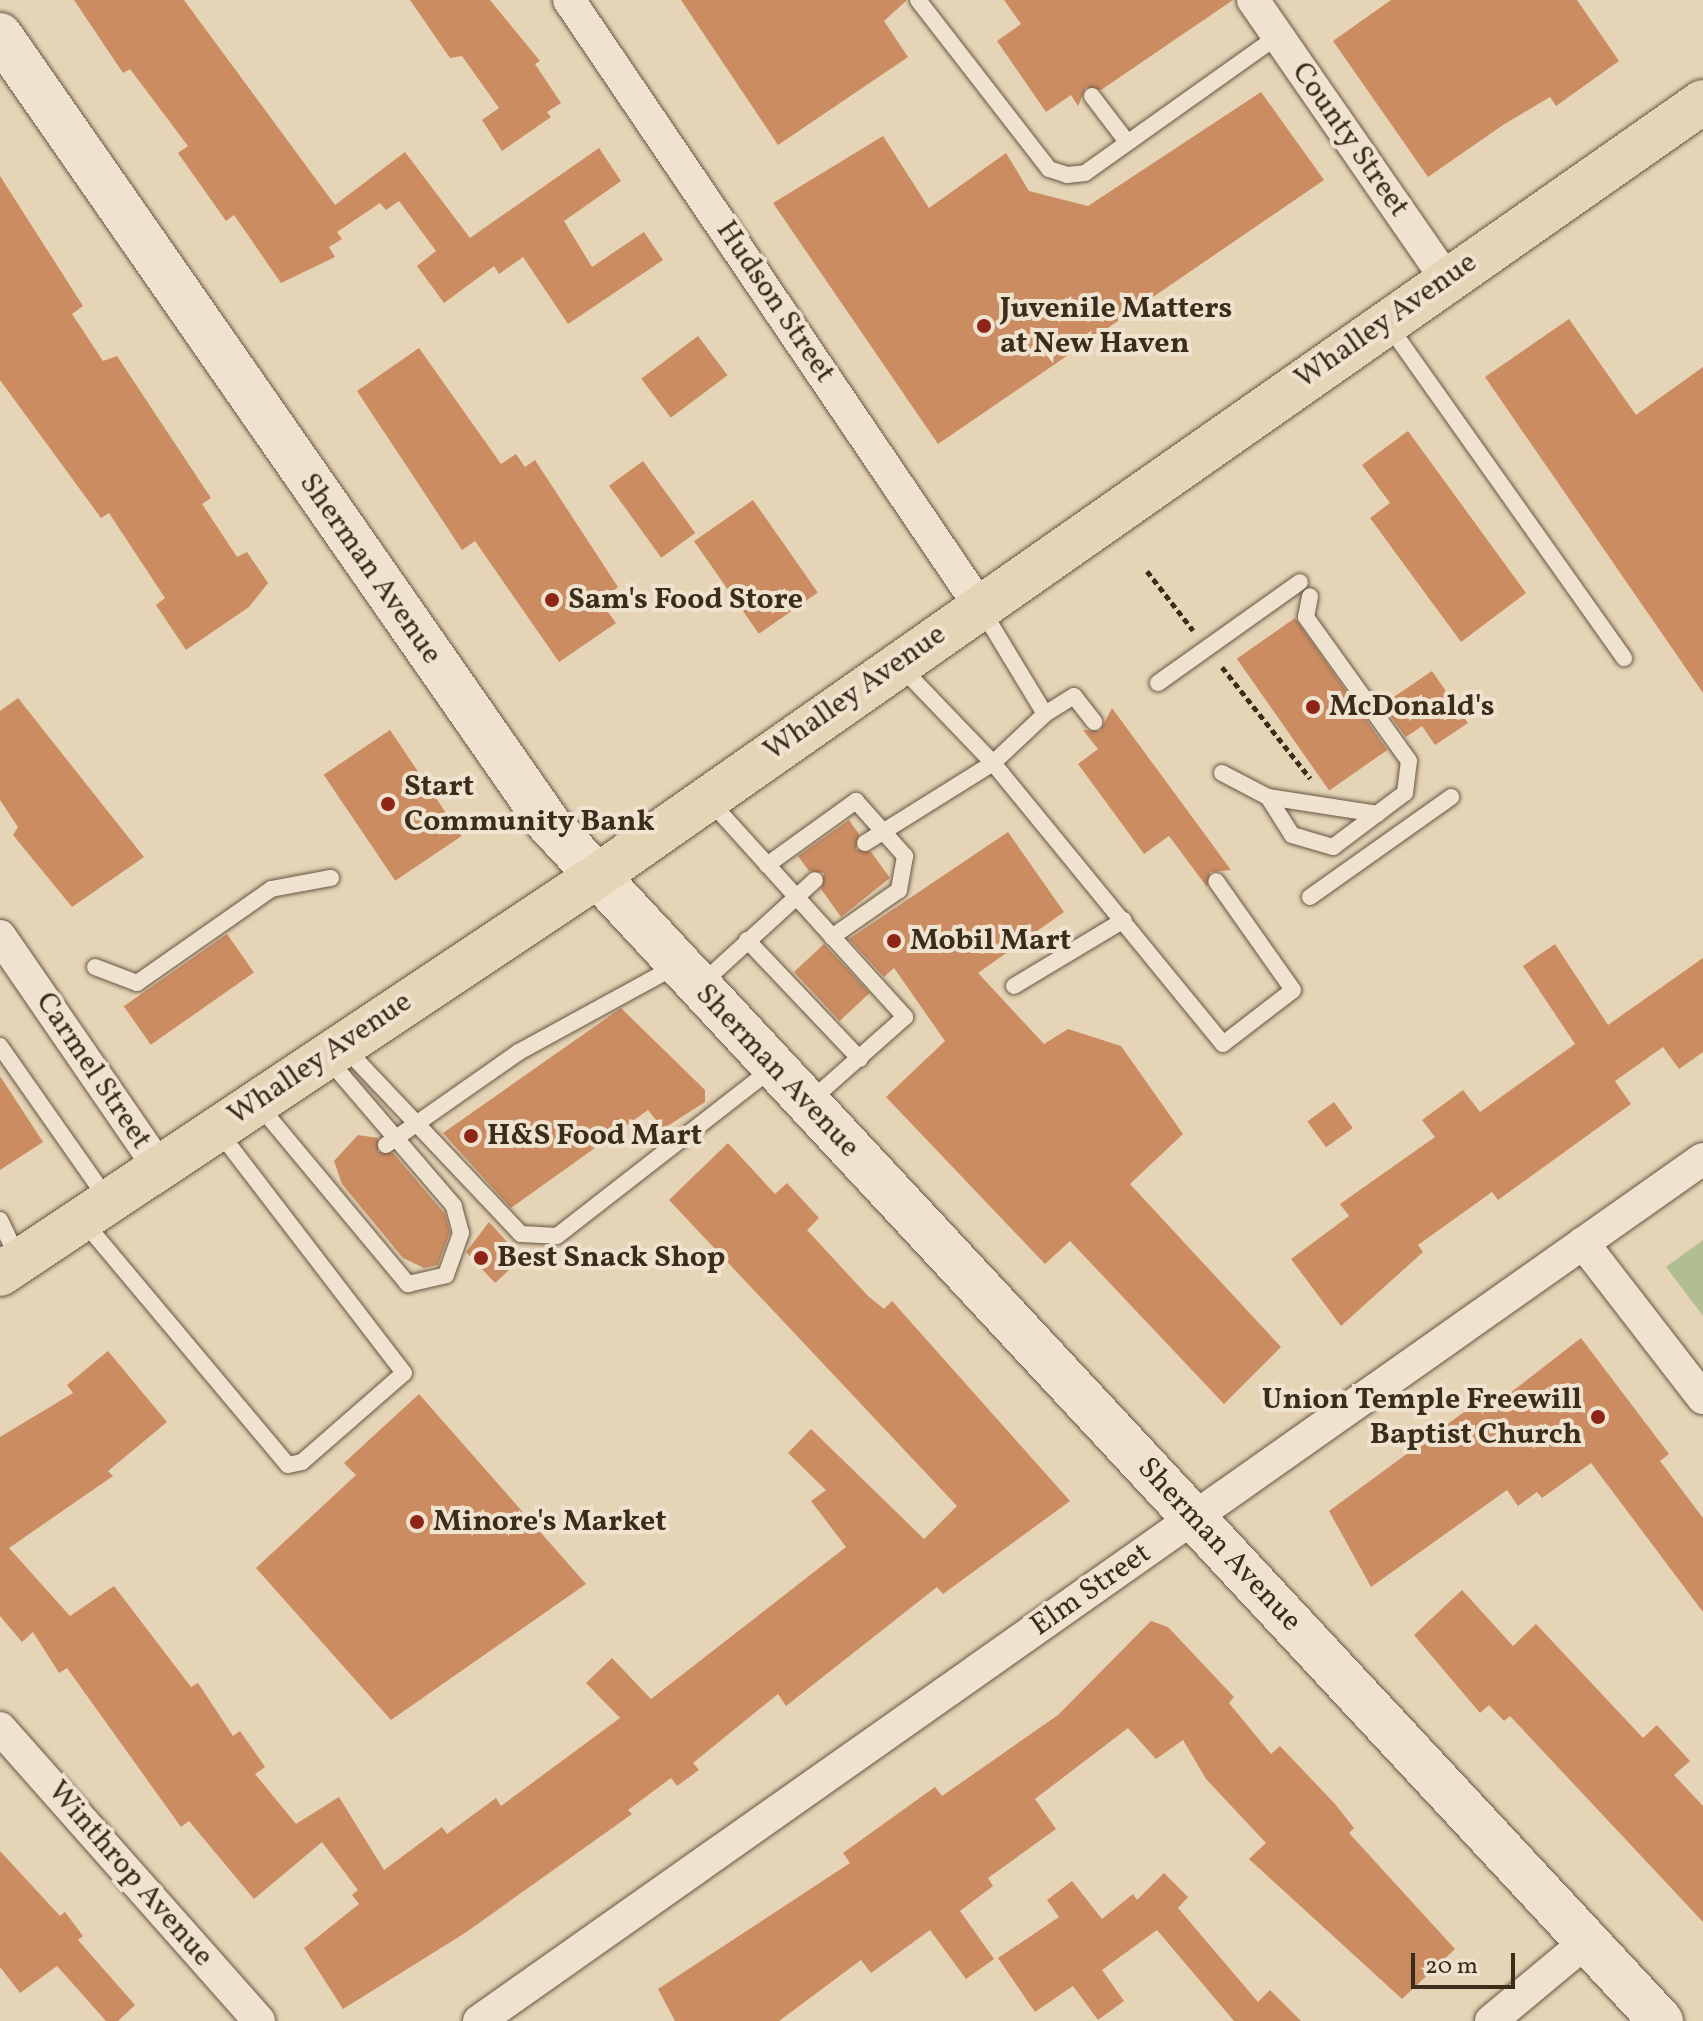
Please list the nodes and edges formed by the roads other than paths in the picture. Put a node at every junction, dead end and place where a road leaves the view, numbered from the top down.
1 (569, 0) edge
2 (918, 0) edge
3 (1253, 0) edge
4 (0, 35) edge
5 (1278, 36) junction
6 (1092, 96) dead end
7 (1703, 102) edge
8 (1127, 142) junction
9 (1446, 279) junction
10 (1386, 322) junction
11 (1300, 582) dead end
12 (1310, 596) dead end
13 (979, 605) junction
14 (1624, 658) dead end
15 (897, 663) junction
16 (1158, 683) dead end
17 (1045, 714) junction
18 (1094, 722) dead end
19 (993, 763) junction
20 (1222, 773) dead end
21 (707, 797) junction
22 (1268, 797) junction
23 (1451, 797) dead end
24 (1378, 814) junction
25 (883, 831) junction
26 (865, 843) dead end
27 (767, 865) junction
28 (596, 877) junction
29 (331, 878) dead end
30 (815, 880) dead end
31 (1216, 881) dead end
32 (794, 894) junction
33 (1310, 897) dead end
34 (1124, 920) junction
35 (0, 936) edge
36 (832, 937) junction
37 (747, 940) junction
38 (95, 967) dead end
39 (688, 976) junction
40 (1014, 986) dead end
41 (0, 1046) edge
42 (333, 1050) junction
43 (860, 1059) junction
44 (773, 1068) junction
45 (256, 1102) junction
46 (808, 1104) junction
47 (418, 1123) junction
48 (216, 1128) junction
49 (391, 1141) junction
50 (1703, 1159) edge
51 (158, 1166) junction
52 (95, 1209) junction
53 (0, 1220) edge
54 (1583, 1243) junction
55 (10, 1267) edge
56 (1703, 1398) edge
57 (1194, 1517) junction
58 (0, 1728) edge
59 (1587, 1941) junction
60 (259, 2021) edge
61 (479, 2021) edge
62 (1491, 2021) edge
63 (1661, 2021) edge

1 - 13 street, Hudson Street
2 - 8 lane
3 - 5 street, County Street
4 - 28 main road, Sherman Avenue
5 - 8 lane
5 - 9 street, County Street
6 - 8 lane
7 - 9 main road, Whalley Avenue
9 - 10 main road, Whalley Avenue
10 - 13 main road, Whalley Avenue
10 - 14 lane
11 - 16 lane
12 - 24 lane
13 - 15 main road, Whalley Avenue
13 - 17 lane
15 - 19 lane
15 - 21 main road, Whalley Avenue
17 - 18 lane
17 - 19 lane
19 - 25 lane
19 - 34 lane
20 - 22 lane
21 - 27 lane
21 - 28 main road, Whalley Avenue
22 - 24 lane
22 - 24 lane
23 - 33 lane
25 - 26 lane
25 - 27 lane
25 - 36 lane
27 - 32 lane
28 - 39 main road, Sherman Avenue
28 - 42 main road, Whalley Avenue
29 - 38 lane
30 - 32 lane
31 - 34 lane
32 - 36 lane
32 - 37 lane
34 - 40 lane
35 - 51 street, Carmel Street
36 - 43 lane
37 - 39 lane
37 - 43 lane
39 - 44 main road, Sherman Avenue
39 - 47 lane
41 - 52 lane
42 - 45 main road, Whalley Avenue
42 - 47 lane
42 - 49 lane
43 - 46 lane
44 - 46 main road, Sherman Avenue
44 - 47 lane
45 - 48 main road, Whalley Avenue
45 - 49 lane
46 - 57 main road, Sherman Avenue
47 - 49 lane
48 - 51 main road, Whalley Avenue
48 - 52 lane
50 - 54 street, Elm Street
51 - 52 main road, Whalley Avenue
52 - 55 main road, Whalley Avenue
53 - 55 lane
54 - 56 street
54 - 57 street, Elm Street
57 - 59 main road, Sherman Avenue
57 - 61 street, Elm Street
58 - 60 street, Winthrop Avenue
59 - 62 street
59 - 63 main road, Sherman Avenue

